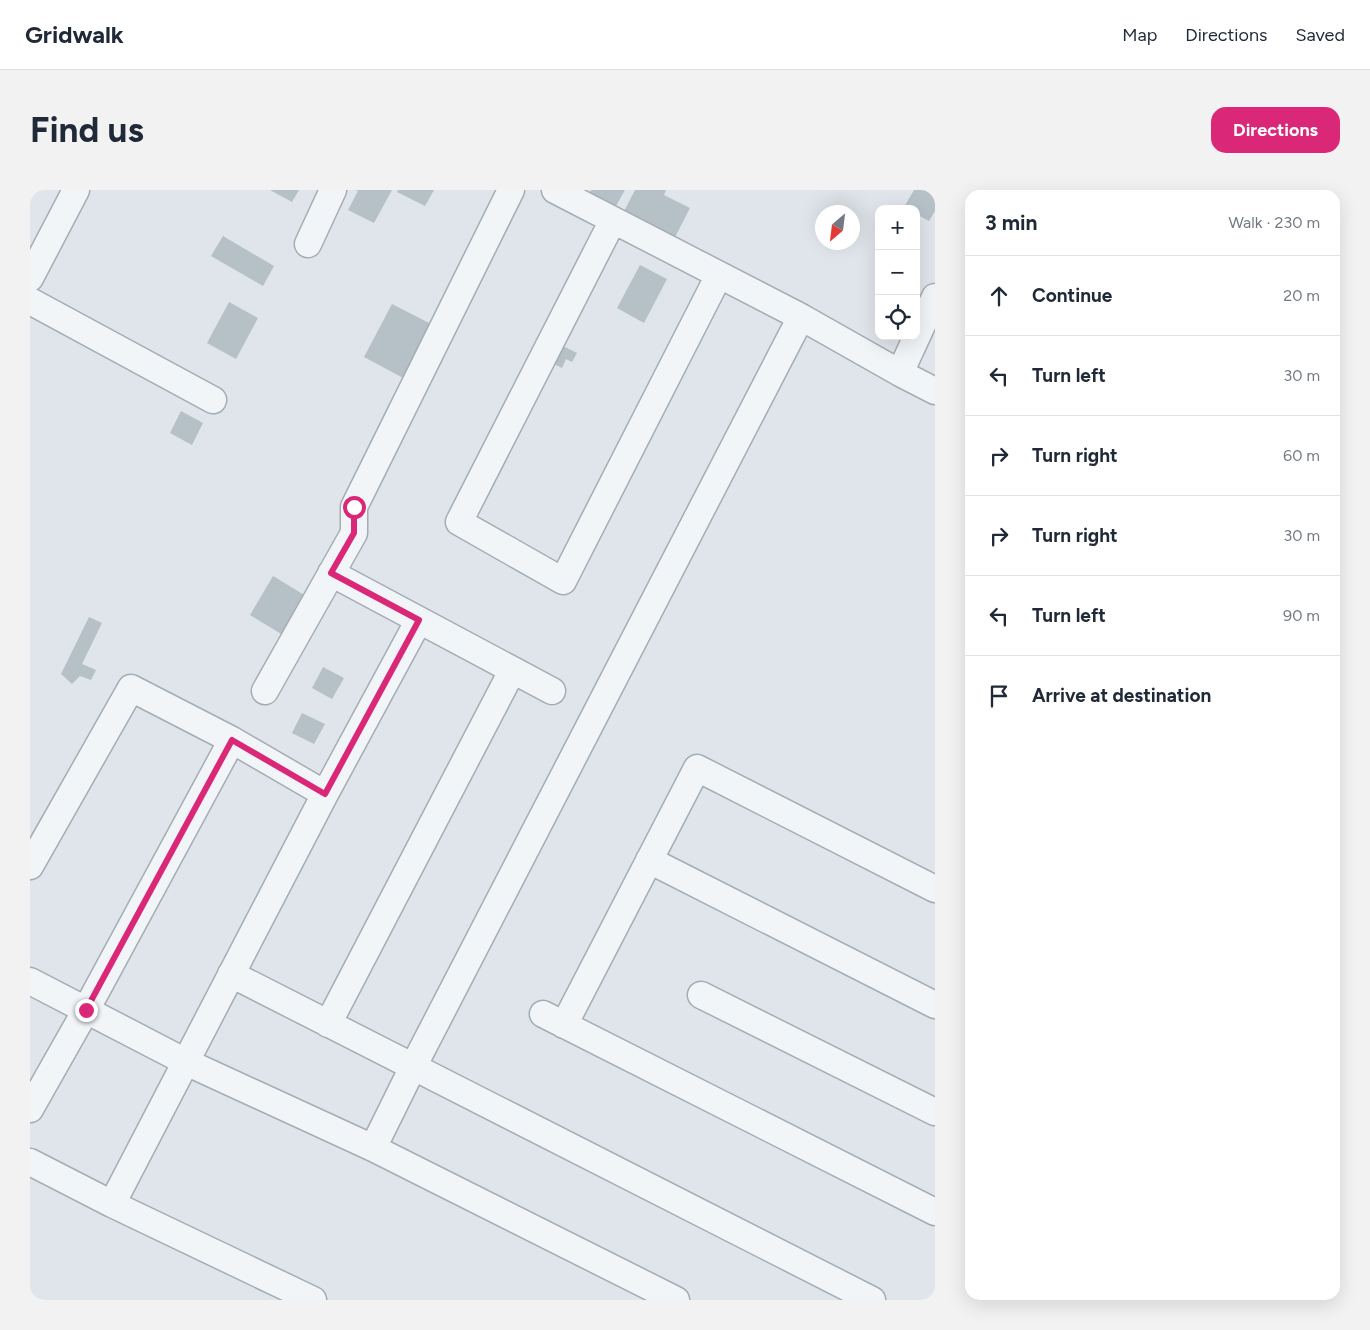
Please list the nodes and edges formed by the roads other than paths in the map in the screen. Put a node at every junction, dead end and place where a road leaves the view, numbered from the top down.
1 (76, 190) edge
2 (334, 190) edge
3 (511, 190) edge
4 (555, 190) edge
5 (613, 220) junction
6 (308, 244) dead end
7 (31, 275) edge
8 (719, 275) junction
9 (935, 298) edge
10 (30, 301) edge
11 (801, 318) junction
12 (900, 373) junction
13 (935, 391) edge
14 (213, 400) dead end
15 (331, 573) junction
16 (419, 620) junction
17 (512, 671) junction
18 (265, 691) dead end
19 (552, 691) dead end
20 (232, 740) junction
21 (325, 794) junction
22 (649, 860) junction
23 (30, 866) edge
24 (935, 889) edge
25 (231, 974) junction
26 (30, 981) edge
27 (701, 995) dead end
28 (935, 1006) edge
29 (86, 1010) junction
30 (328, 1024) junction
31 (186, 1062) junction
32 (413, 1067) junction
33 (30, 1109) edge
34 (935, 1112) edge
35 (373, 1148) junction
36 (30, 1162) edge
37 (112, 1204) junction
38 (935, 1212) edge
39 (313, 1300) edge
40 (676, 1300) edge
41 (872, 1300) edge

1 - 7 street
2 - 6 street
3 - 15 street
4 - 5 street
5 - 8 street
5 - 8 street
8 - 11 street
9 - 12 street
10 - 14 street
11 - 12 street
11 - 32 street
12 - 13 street
15 - 16 street
15 - 18 street
16 - 17 street
16 - 21 street
17 - 19 street
17 - 30 street
20 - 21 street
20 - 23 street
20 - 29 street
21 - 25 street
22 - 24 street
22 - 28 street
22 - 38 street
25 - 30 street
25 - 31 street
26 - 29 street
27 - 34 street
29 - 31 street
29 - 33 street
30 - 32 street
31 - 35 street
31 - 37 street
32 - 35 street
32 - 41 street
35 - 40 street
36 - 37 street
37 - 39 street

